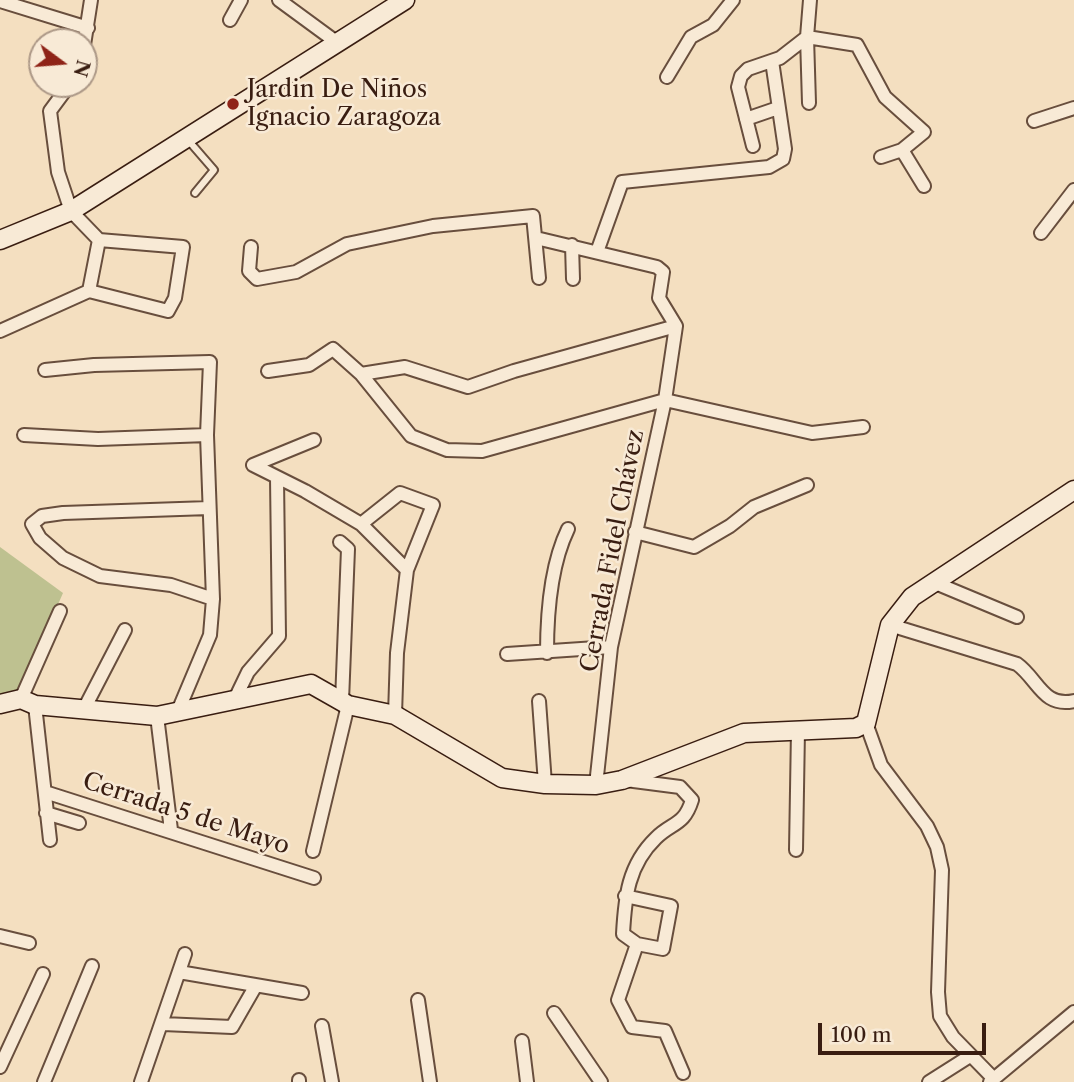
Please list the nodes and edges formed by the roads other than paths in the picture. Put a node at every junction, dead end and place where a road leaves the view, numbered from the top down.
1 (91, 0) edge
2 (242, 0) edge
3 (279, 0) edge
4 (405, 0) edge
5 (733, 0) edge
6 (810, 0) edge
7 (0, 1) edge
8 (296, 5) edge
9 (230, 20) dead end
10 (88, 28) joint
11 (807, 37) junction
12 (339, 44) junction
13 (772, 61) junction
14 (667, 76) dead end
15 (59, 98) edge
16 (809, 103) dead end
17 (778, 108) junction
18 (1074, 108) edge
19 (746, 119) junction
20 (1034, 121) dead end
21 (187, 139) junction
22 (753, 146) dead end
23 (902, 150) junction
24 (881, 157) dead end
25 (924, 186) dead end
26 (1074, 190) edge
27 (194, 193) dead end
28 (71, 211) junction
29 (1041, 233) dead end
30 (537, 238) junction
31 (0, 240) edge
32 (99, 240) junction
33 (572, 245) junction
34 (251, 247) dead end
35 (597, 252) junction
36 (539, 278) dead end
37 (573, 279) dead end
38 (89, 291) junction
39 (676, 326) junction
40 (0, 331) edge
41 (45, 370) dead end
42 (268, 371) dead end
43 (361, 374) junction
44 (665, 400) junction
45 (863, 427) dead end
46 (24, 435) dead end
47 (207, 435) junction
48 (314, 440) dead end
49 (277, 478) junction
50 (807, 485) dead end
51 (1074, 490) edge
52 (209, 508) junction
53 (361, 524) junction
54 (568, 529) dead end
55 (635, 532) junction
56 (340, 542) dead end
57 (407, 570) junction
58 (933, 582) junction
59 (213, 599) junction
60 (60, 611) dead end
61 (1017, 617) dead end
62 (890, 625) junction
63 (125, 630) dead end
64 (611, 647) junction
65 (547, 653) junction
66 (507, 654) dead end
67 (234, 701) junction
68 (539, 701) dead end
69 (1074, 701) edge
70 (28, 702) junction
71 (345, 703) junction
72 (0, 704) edge
73 (83, 710) junction
74 (178, 711) junction
75 (395, 715) junction
76 (157, 716) junction
77 (866, 723) junction
78 (798, 730) junction
79 (622, 780) junction
80 (545, 784) junction
81 (596, 785) junction
82 (45, 792) junction
83 (46, 813) junction
84 (79, 823) dead end
85 (171, 830) junction
86 (50, 840) dead end
87 (796, 850) dead end
88 (313, 851) dead end
89 (314, 878) dead end
90 (625, 896) junction
91 (0, 936) edge
92 (29, 943) dead end
93 (637, 944) junction
94 (186, 954) dead end
95 (92, 966) dead end
96 (179, 972) junction
97 (43, 974) dead end
98 (255, 986) junction
99 (302, 993) dead end
100 (418, 1000) dead end
101 (1074, 1012) edge
102 (554, 1013) dead end
103 (163, 1024) junction
104 (322, 1026) dead end
105 (522, 1041) dead end
106 (970, 1056) junction
107 (0, 1067) edge
108 (683, 1073) dead end
109 (991, 1080) edge
110 (44, 1082) edge
111 (141, 1082) edge
112 (332, 1082) edge
113 (430, 1082) edge
114 (527, 1082) edge
115 (601, 1082) edge
116 (929, 1082) edge

1 - 10 street
2 - 9 street
3 - 8 street
4 - 12 street
5 - 14 street
6 - 11 street
7 - 10 street
8 - 12 street
11 - 13 street
11 - 16 street
11 - 23 street
12 - 21 street
13 - 17 street
13 - 19 street
15 - 28 street
17 - 19 street
17 - 35 street
18 - 20 street
19 - 22 street
21 - 27 lane
21 - 28 street
23 - 24 street
23 - 25 street
26 - 29 street
28 - 31 street
28 - 32 street
30 - 33 street
30 - 34 street
30 - 36 street
32 - 38 street
32 - 38 street
33 - 35 street
33 - 37 street
35 - 39 street
38 - 40 street
39 - 43 street
39 - 44 street, Cerrada Fidel Chávez
41 - 47 street
42 - 43 street
43 - 44 street
44 - 45 street
44 - 55 street, Cerrada Fidel Chávez
46 - 47 street
47 - 52 street
48 - 49 street
49 - 53 street
49 - 67 street
50 - 55 street
51 - 58 street
52 - 59 street
52 - 59 street
53 - 57 street
53 - 57 street
54 - 65 street
55 - 64 street, Cerrada Fidel Chávez
56 - 71 street, Cerrada 5 de Mayo
57 - 75 street
58 - 61 street
58 - 62 street
59 - 74 street
60 - 70 street
62 - 69 street
62 - 77 street
63 - 73 street
64 - 65 street
64 - 81 street, Cerrada Fidel Chávez
65 - 66 street
67 - 71 street
67 - 74 street
68 - 80 street
70 - 72 street
70 - 73 street
70 - 82 street
71 - 75 street
71 - 88 street, Cerrada 5 de Mayo
73 - 76 street
74 - 76 street
75 - 80 street
76 - 85 street
77 - 78 street
77 - 106 street
78 - 79 street
78 - 87 street
79 - 81 street
79 - 90 street
80 - 81 street
82 - 83 street
82 - 85 street, Cerrada 5 de Mayo
83 - 84 street
83 - 86 street
85 - 89 street, Cerrada 5 de Mayo
90 - 93 street
90 - 93 street
91 - 92 street
93 - 108 street
94 - 96 street
95 - 110 street
96 - 98 street
96 - 103 street
97 - 107 street
98 - 99 street
98 - 103 street
100 - 113 street
101 - 109 street
102 - 115 street
103 - 111 street
104 - 112 street
105 - 114 street
106 - 109 street
106 - 116 street

